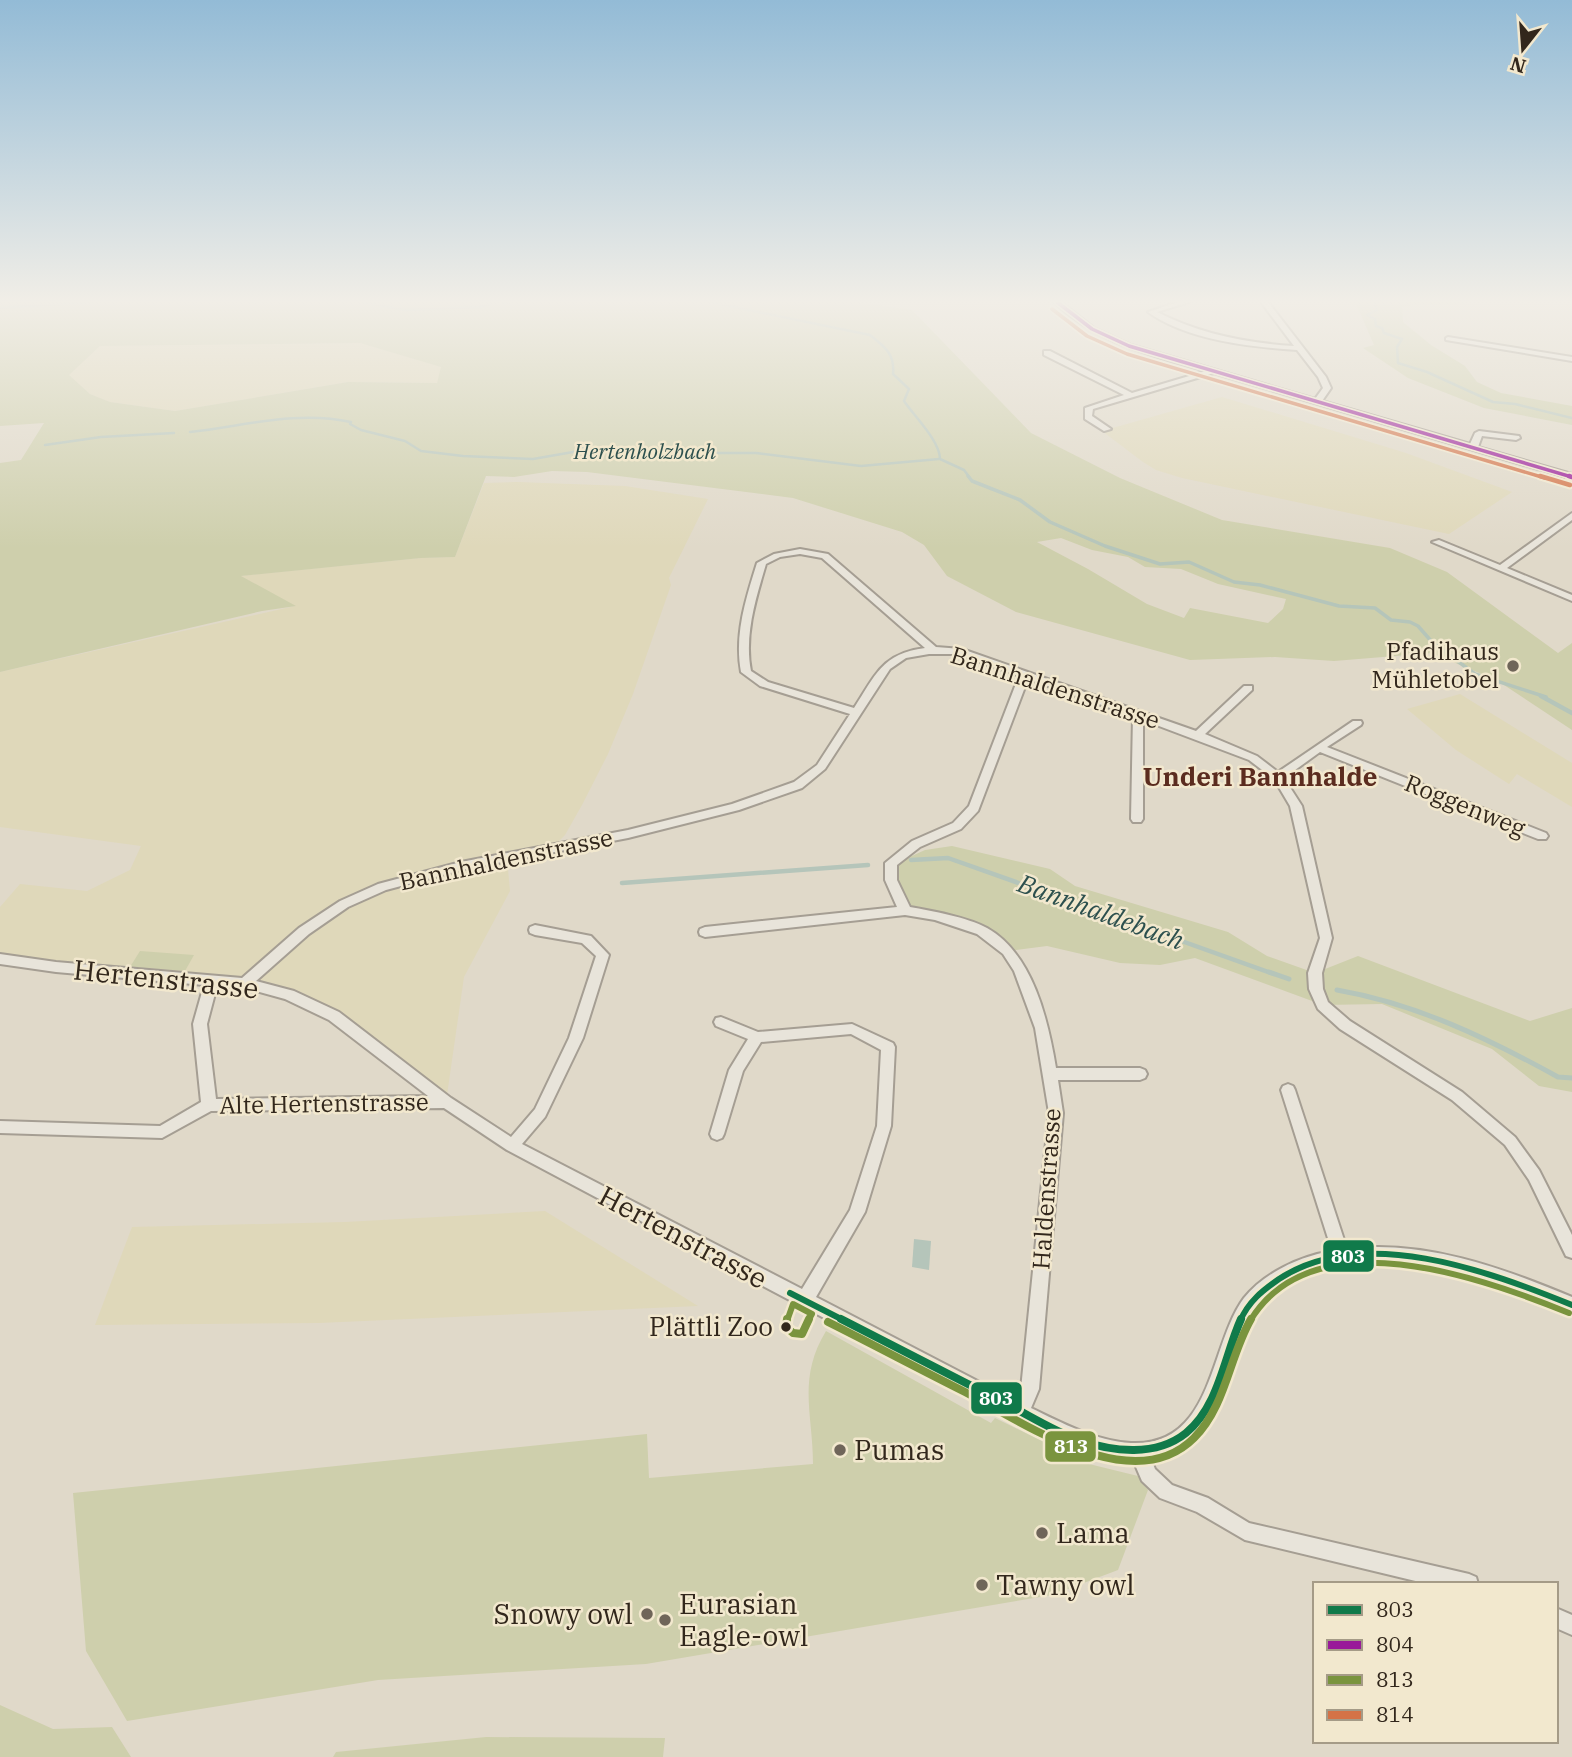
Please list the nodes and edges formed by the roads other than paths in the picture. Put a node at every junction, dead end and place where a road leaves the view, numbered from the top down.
1 (1108, 384) edge
2 (1172, 384) edge
3 (1253, 384) edge
4 (1325, 384) edge
5 (1132, 396) junction
6 (1317, 402) junction
7 (1107, 429) dead end
8 (1516, 438) dead end
9 (1473, 448) junction
10 (1572, 477) edge
11 (1572, 516) edge
12 (1436, 542) dead end
13 (1500, 569) junction
14 (1572, 598) edge
15 (933, 650) junction
16 (1025, 675) junction
17 (1248, 688) dead end
18 (855, 712) junction
19 (1138, 714) junction
20 (1357, 723) dead end
21 (1198, 736) junction
22 (1319, 748) junction
23 (1278, 777) junction
24 (1137, 819) dead end
25 (1542, 836) dead end
26 (905, 911) junction
27 (535, 930) dead end
28 (705, 932) dead end
29 (0, 959) edge
30 (212, 980) junction
31 (246, 983) junction
32 (721, 1022) dead end
33 (757, 1037) junction
34 (1050, 1074) junction
35 (1140, 1074) dead end
36 (1288, 1090) dead end
37 (446, 1102) junction
38 (209, 1105) junction
39 (0, 1127) edge
40 (717, 1134) dead end
41 (512, 1146) junction
42 (1572, 1251) edge
43 (1340, 1256) junction
44 (804, 1301) junction
45 (1572, 1305) edge
46 (1020, 1412) junction
47 (1140, 1454) junction
48 (1461, 1582) edge

1 - 5 street
2 - 5 street
3 - 6 street
4 - 6 street
5 - 7 street
6 - 9 street
8 - 9 street
9 - 10 street
11 - 13 street
12 - 13 street
13 - 14 street
15 - 16 street, Bannhaldenstrasse
15 - 18 street, Bannhaldenstrasse
15 - 18 street
16 - 19 street, Bannhaldenstrasse
16 - 26 street
17 - 21 street
18 - 31 street, Bannhaldenstrasse
19 - 21 street, Bannhaldenstrasse
19 - 24 street
20 - 22 street
21 - 23 street, Bannhaldenstrasse
22 - 23 street
22 - 25 street, Roggenweg
23 - 42 street, Bannhaldenstrasse
26 - 28 street, Haldenstrasse
26 - 34 street, Haldenstrasse
27 - 41 street
29 - 30 street, Hertenstrasse
30 - 31 street, Hertenstrasse
30 - 38 street
31 - 37 street, Hertenstrasse
32 - 33 street
33 - 40 street
33 - 44 street
34 - 35 street
34 - 46 street, Haldenstrasse
36 - 43 street
37 - 38 street, Alte Hertenstrasse
37 - 41 street, Hertenstrasse
38 - 39 street, Alte Hertenstrasse
41 - 44 street, Hertenstrasse
43 - 45 street, Hertenstrasse
43 - 47 street, Hertenstrasse
44 - 46 street, Hertenstrasse
46 - 47 street, Hertenstrasse
47 - 48 street

